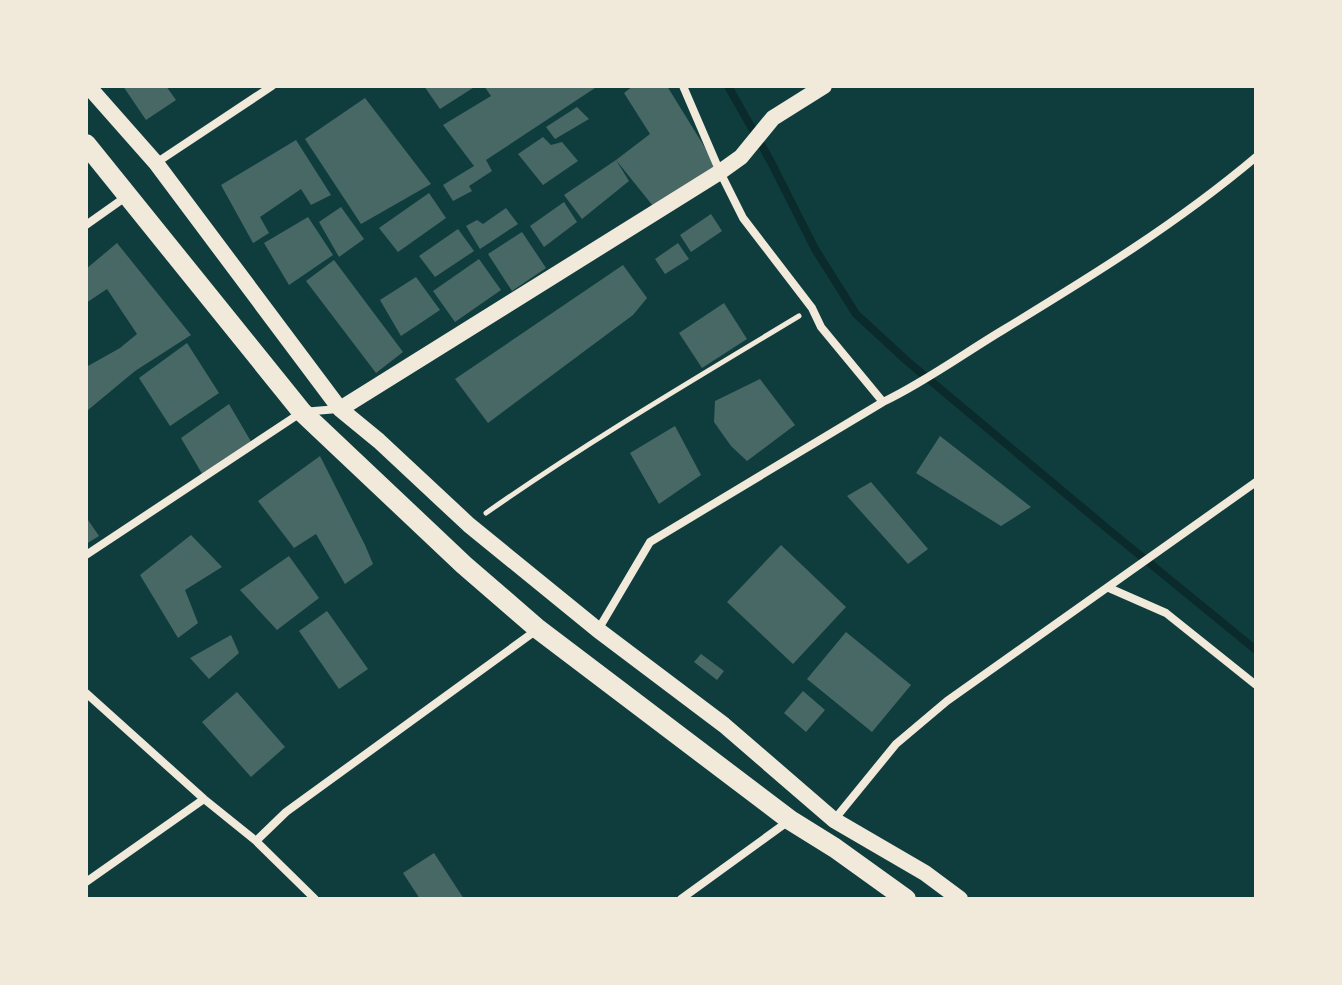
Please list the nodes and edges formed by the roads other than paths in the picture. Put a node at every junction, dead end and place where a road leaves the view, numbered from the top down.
1 (88, 86) edge
2 (272, 86) edge
3 (683, 86) edge
4 (824, 86) edge
5 (86, 144) edge
6 (1256, 157) edge
7 (156, 163) junction
8 (720, 172) junction
9 (128, 196) junction
10 (86, 225) edge
11 (883, 402) junction
12 (340, 409) junction
13 (302, 412) junction
14 (1256, 482) edge
15 (86, 555) edge
16 (1109, 588) junction
17 (538, 629) junction
18 (598, 630) junction
19 (1256, 685) edge
20 (86, 693) edge
21 (204, 799) junction
22 (790, 820) junction
23 (834, 820) junction
24 (256, 841) junction
25 (86, 882) edge
26 (315, 899) edge
27 (681, 899) edge
28 (906, 899) edge
29 (960, 899) edge

1 - 7 main road
2 - 7 street
3 - 8 street
4 - 8 main road
5 - 9 main road
6 - 11 street
7 - 12 main road
8 - 11 street
8 - 12 main road
9 - 10 street
9 - 13 main road
11 - 18 street
12 - 13 street
12 - 18 main road
13 - 15 street
13 - 17 main road
14 - 16 street
16 - 19 street
16 - 23 street
17 - 22 main road
17 - 24 street
18 - 23 main road
20 - 21 street
21 - 24 street
21 - 25 street
22 - 27 street
22 - 28 main road
23 - 29 main road
24 - 26 street

